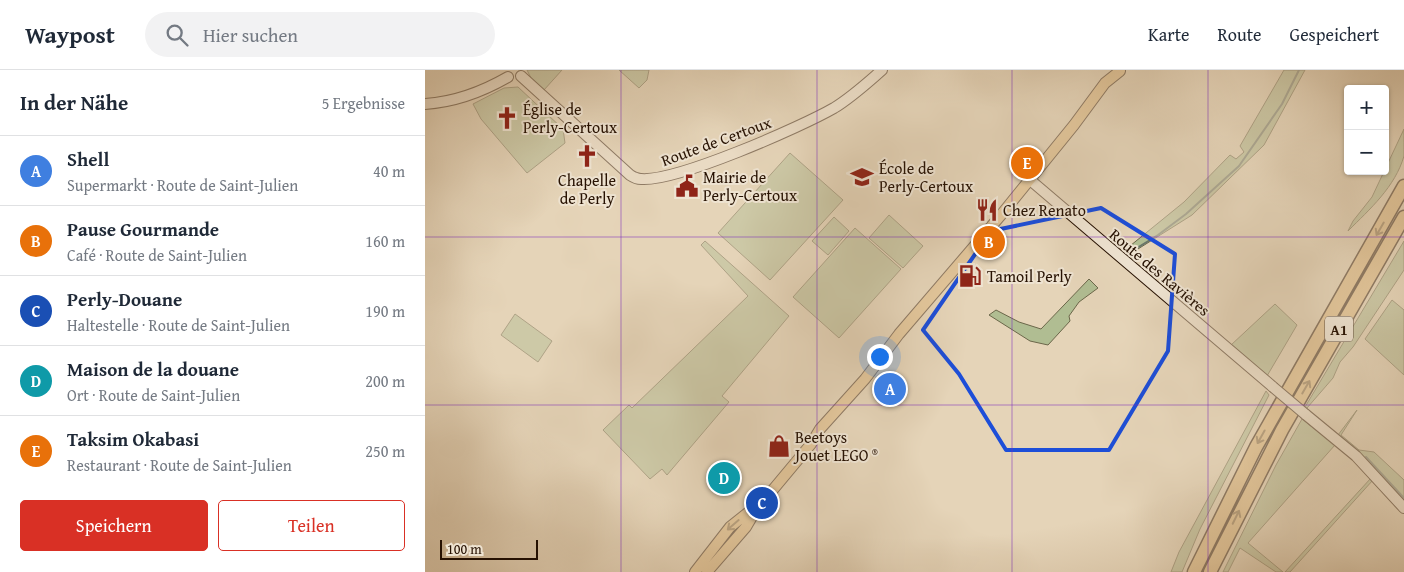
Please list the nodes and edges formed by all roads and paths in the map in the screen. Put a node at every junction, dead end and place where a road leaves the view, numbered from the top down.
1 (882, 70) edge
2 (1121, 71) edge
3 (522, 73) edge
4 (507, 74) edge
5 (425, 104) edge
6 (1029, 179) junction
7 (1404, 186) edge
8 (1404, 217) edge
9 (1401, 505) edge
10 (1404, 513) edge
11 (709, 565) edge
12 (695, 572) edge
13 (1193, 572) edge
14 (1210, 572) edge

1 - 3 street, Route de Certoux
2 - 6 main road
3 - 4 street
4 - 5 street
6 - 9 street, Route des Ravières, bridge
6 - 11 main road
7 -> 13 highway, A1
14 -> 8 highway, A1
9 - 10 street
11 - 12 main road

